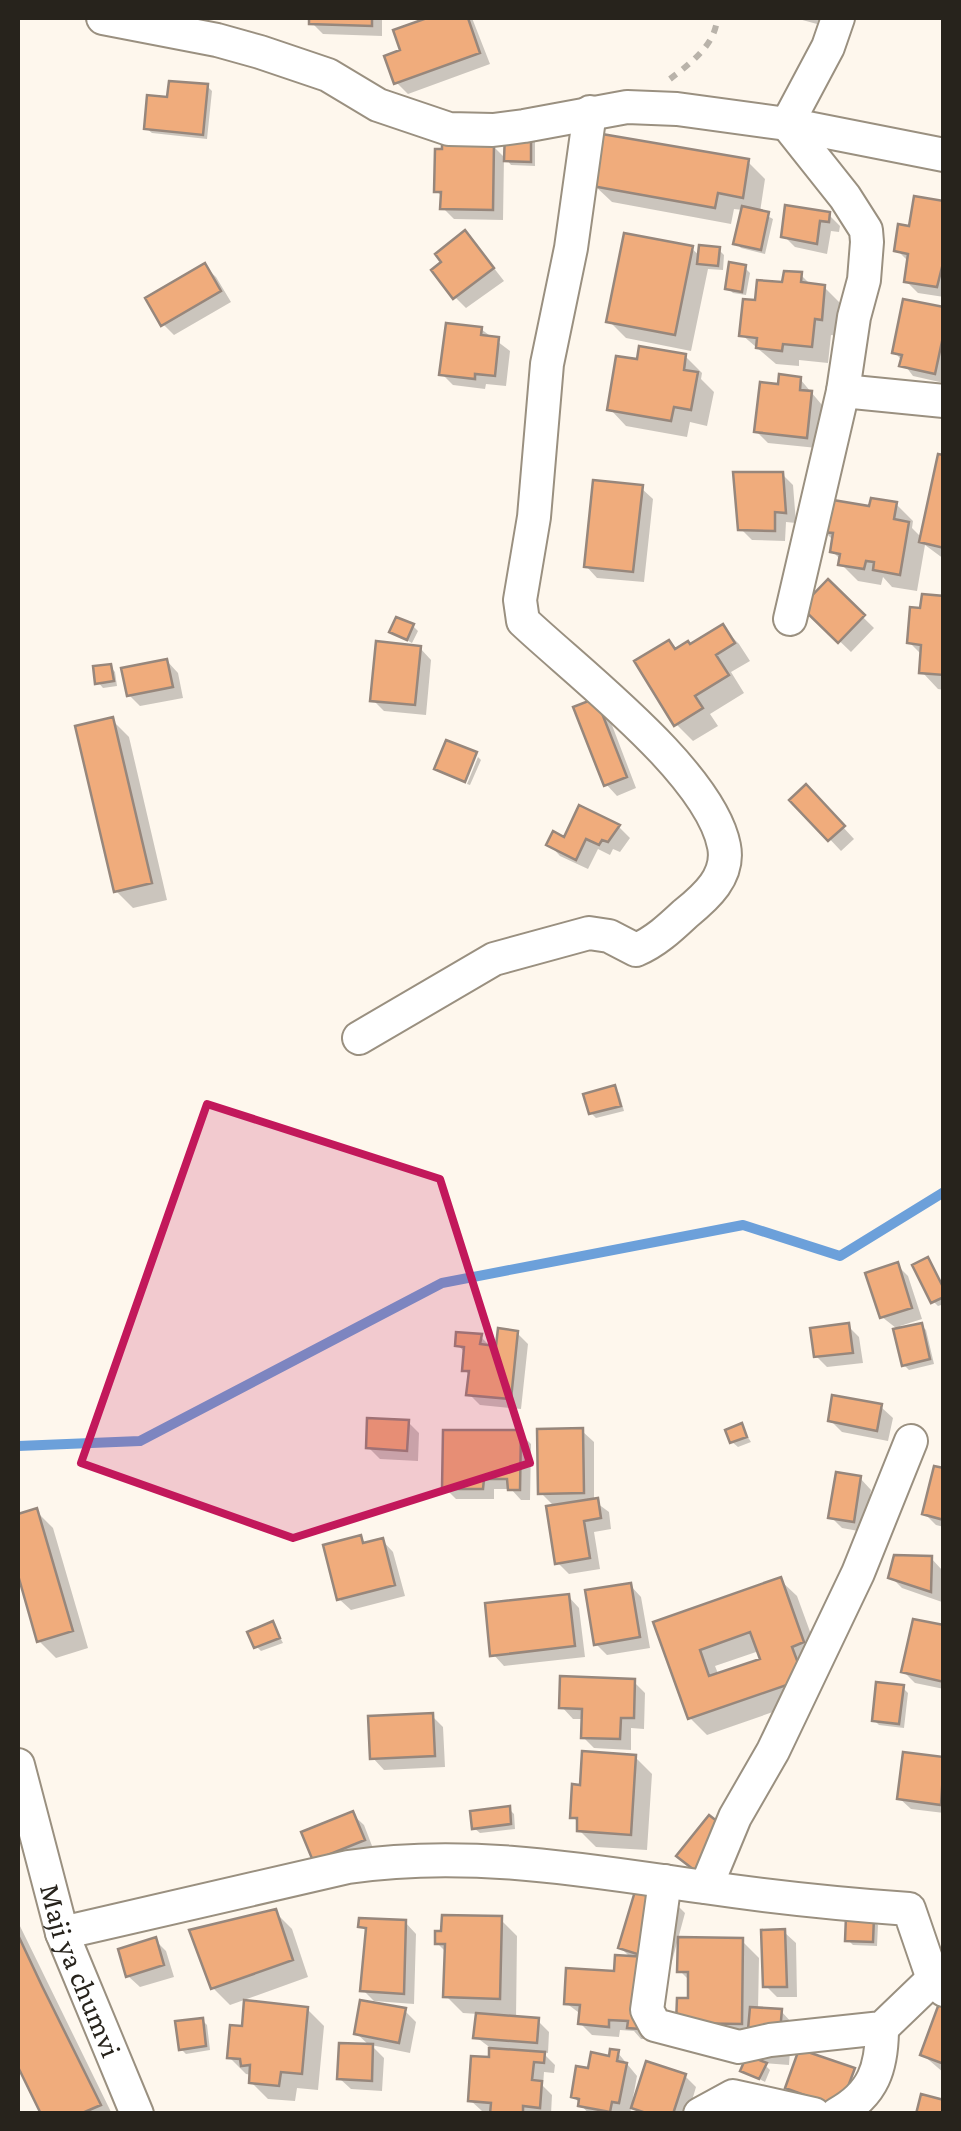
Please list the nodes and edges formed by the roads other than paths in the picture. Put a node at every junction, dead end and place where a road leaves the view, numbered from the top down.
1 (103, 18) edge
2 (838, 18) edge
3 (590, 112) junction
4 (787, 124) junction
5 (944, 154) edge
6 (843, 391) junction
7 (944, 401) edge
8 (790, 619) dead end
9 (359, 1038) dead end
10 (911, 1441) dead end
11 (18, 1765) edge
12 (664, 1880) junction
13 (706, 1887) junction
14 (62, 1933) junction
15 (938, 1984) edge
16 (882, 2028) junction
17 (137, 2114) edge
18 (700, 2114) edge
19 (814, 2114) edge
20 (838, 2114) edge

1 - 3 street
2 - 4 street
3 - 4 street
3 - 9 street
4 - 5 street
4 - 6 street
6 - 7 street
6 - 8 street
10 - 13 street
11 - 14 street, Maji ya chumvi
12 - 13 street
12 - 14 street
12 - 16 street
13 - 15 street
14 - 17 street, Maji ya chumvi
15 - 16 street
16 - 20 street
18 - 19 street

